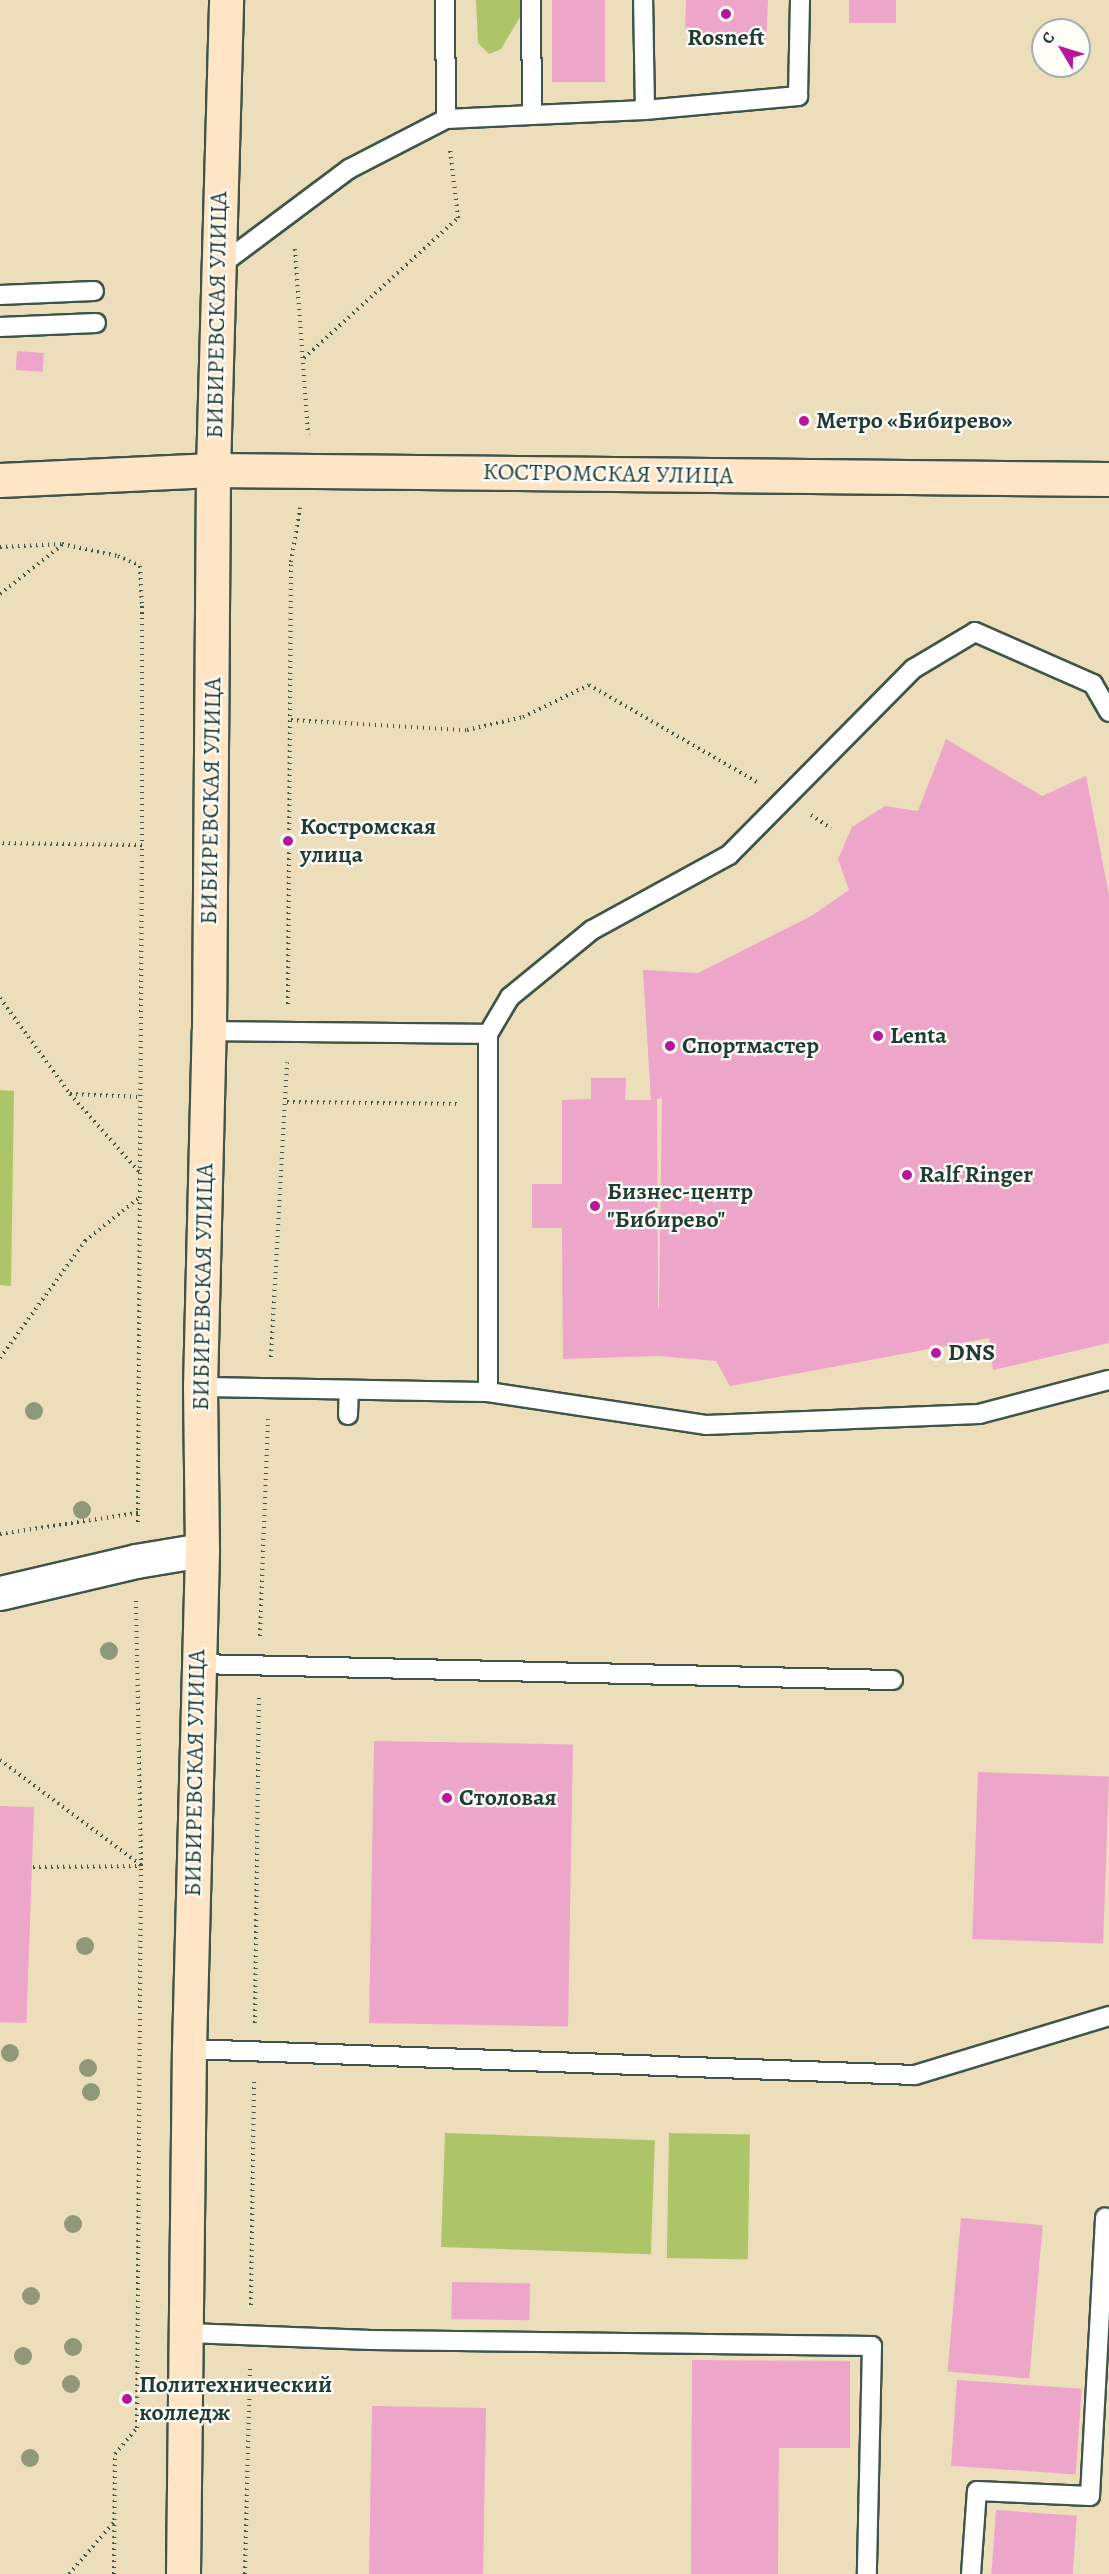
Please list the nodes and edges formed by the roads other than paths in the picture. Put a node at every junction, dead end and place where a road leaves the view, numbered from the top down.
1 (226, 0) edge
2 (445, 0) edge
3 (531, 0) edge
4 (643, 0) edge
5 (800, 0) edge
6 (645, 110) junction
7 (532, 115) junction
8 (446, 119) junction
9 (218, 267) junction
10 (94, 291) dead end
11 (0, 295) edge
12 (96, 323) dead end
13 (0, 327) edge
14 (213, 470) junction
15 (1109, 479) edge
16 (0, 480) edge
17 (1109, 712) edge
18 (209, 1030) junction
19 (488, 1034) junction
20 (1109, 1380) edge
21 (200, 1387) junction
22 (349, 1390) junction
23 (488, 1392) junction
24 (348, 1415) dead end
25 (202, 1550) junction
26 (0, 1593) edge
27 (197, 1664) junction
28 (893, 1680) dead end
29 (1109, 2016) edge
30 (189, 2049) junction
31 (1105, 2217) dead end
32 (188, 2333) junction
33 (183, 2574) edge
34 (867, 2574) edge
35 (971, 2574) edge

1 - 9 main road, БИБИРЕВСКАЯ УЛИЦА
2 - 8 lane
3 - 7 lane
4 - 6 lane
5 - 6 lane
6 - 7 lane
7 - 8 lane
8 - 9 lane
9 - 14 main road, БИБИРЕВСКАЯ УЛИЦА
10 - 11 lane
12 - 13 lane
14 - 15 main road, КОСТРОМСКАЯ УЛИЦА
14 - 16 main road, КОСТРОМСКАЯ УЛИЦА
14 - 18 main road, БИБИРЕВСКАЯ УЛИЦА
17 - 19 lane
18 - 19 lane
18 - 21 main road, БИБИРЕВСКАЯ УЛИЦА
19 - 23 lane
20 - 23 lane
21 - 22 lane
21 - 25 main road, БИБИРЕВСКАЯ УЛИЦА
22 - 23 lane
22 - 24 lane
25 - 26 street
25 - 27 main road, БИБИРЕВСКАЯ УЛИЦА
27 - 28 lane
27 - 30 main road, БИБИРЕВСКАЯ УЛИЦА
29 - 30 lane
30 - 32 main road, БИБИРЕВСКАЯ УЛИЦА
31 - 35 lane
32 - 33 main road, БИБИРЕВСКАЯ УЛИЦА
32 - 34 lane

